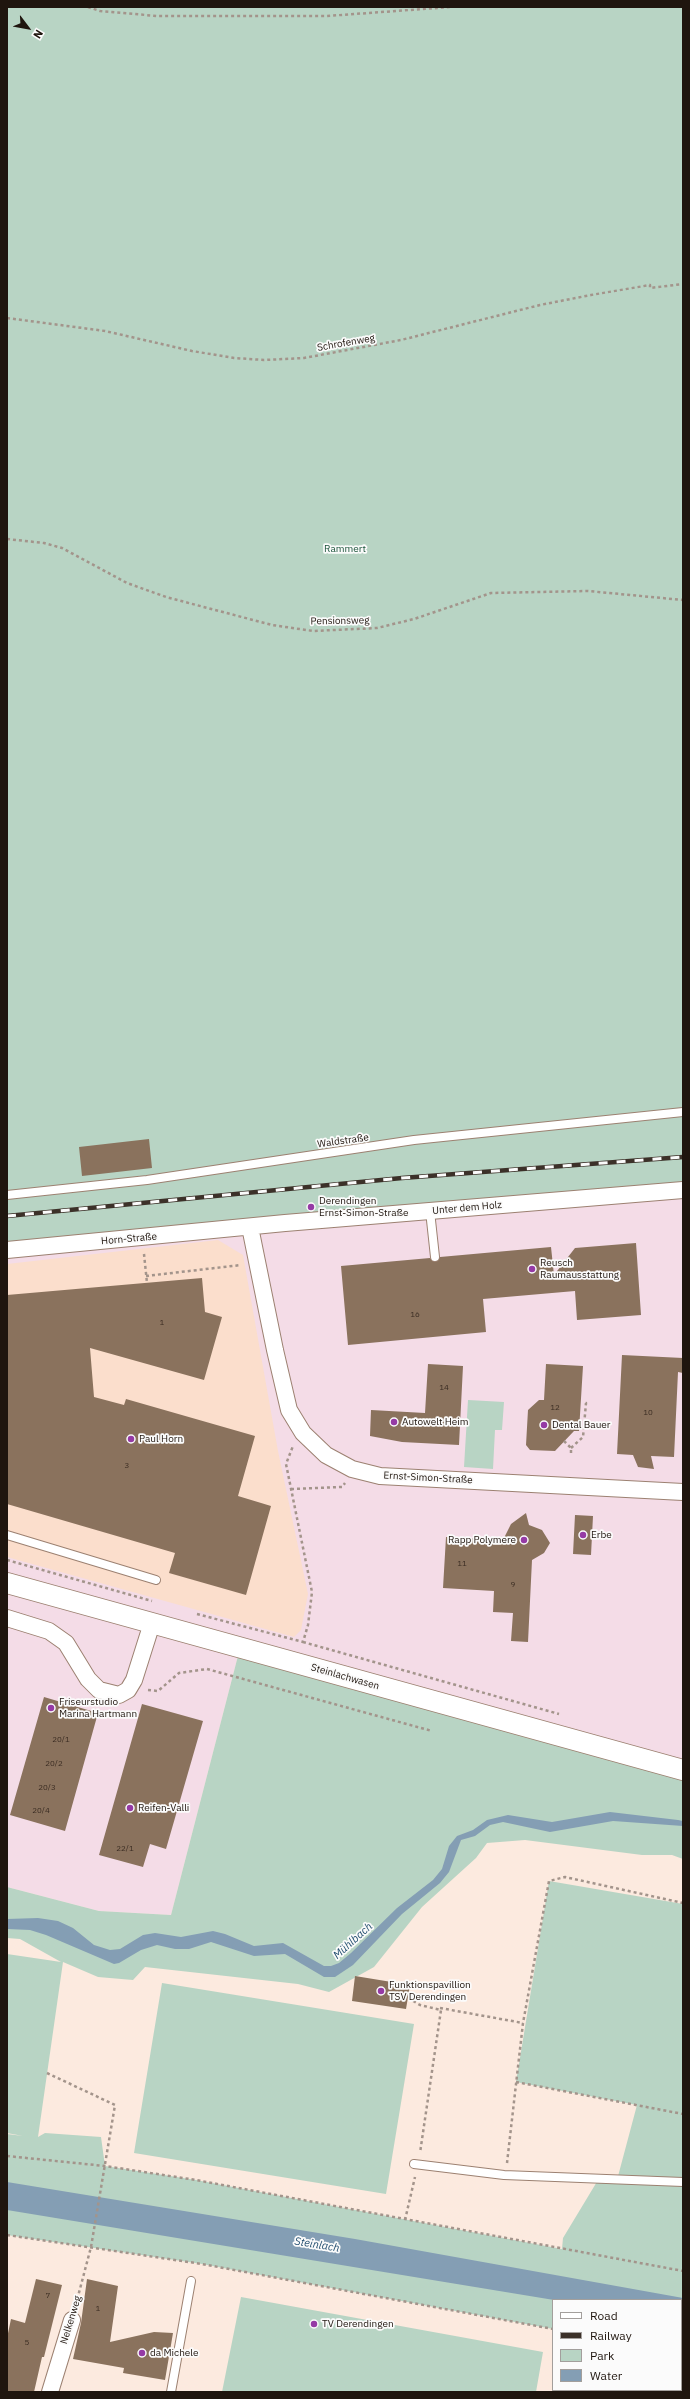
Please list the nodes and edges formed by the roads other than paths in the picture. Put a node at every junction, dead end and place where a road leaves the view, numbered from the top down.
1 (683, 1112) edge
2 (683, 1190) edge
3 (7, 1195) edge
4 (430, 1211) junction
5 (250, 1227) junction
6 (7, 1250) edge
7 (435, 1257) dead end
8 (683, 1492) edge
9 (7, 1535) edge
10 (156, 1580) dead end
11 (7, 1583) edge
12 (7, 1618) edge
13 (152, 1623) junction
14 (683, 1770) edge
15 (416, 2164) road end
16 (683, 2182) edge
17 (191, 2281) dead end
18 (72, 2320) road end
19 (50, 2392) edge
20 (171, 2392) edge

1 - 3 lane, Waldstraße
2 - 4 street, Unter dem Holz
4 - 5 street, Unter dem Holz
4 - 7 lane
5 - 6 street, Horn-Straße
5 - 8 street, Ernst-Simon-Straße
9 - 10 lane
11 - 13 street, Steinlachwasen
12 - 13 street
13 - 14 street, Steinlachwasen
15 - 16 lane
17 - 20 lane
18 - 19 street, Nelkenweg

